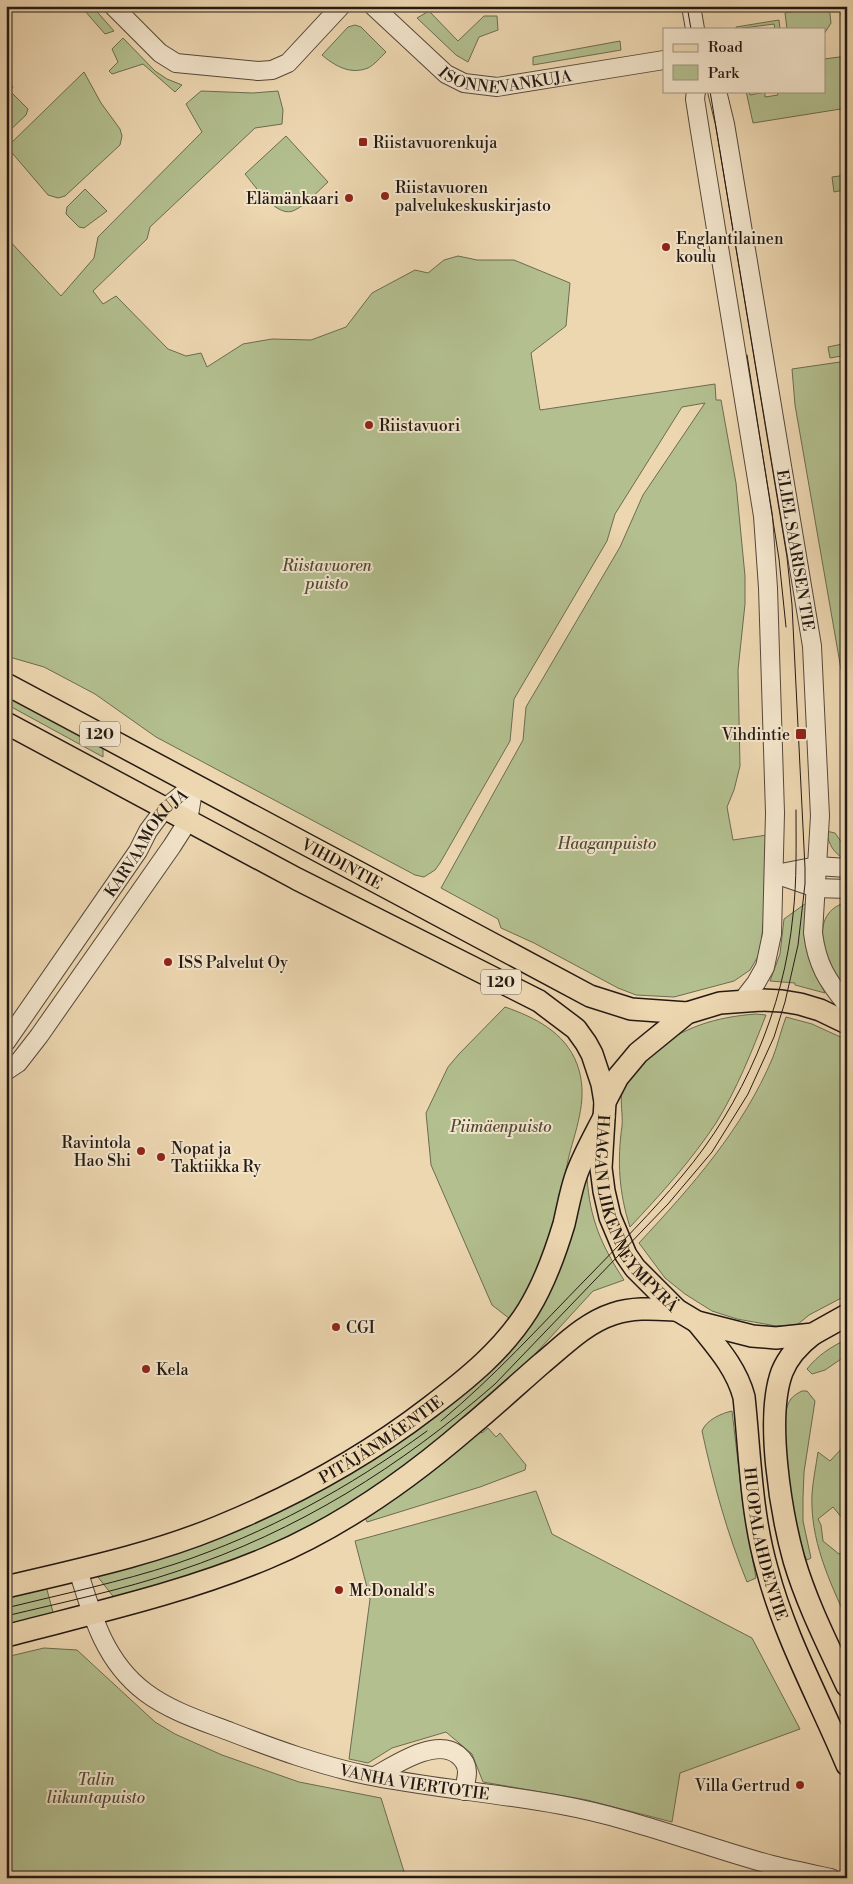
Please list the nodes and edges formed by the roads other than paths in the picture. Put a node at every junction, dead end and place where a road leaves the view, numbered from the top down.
1 (113, 6) edge
2 (341, 6) edge
3 (373, 6) edge
4 (691, 6) edge
5 (695, 28) edge
6 (663, 60) edge
7 (696, 92) edge
8 (717, 92) edge
9 (6, 684) edge
10 (6, 723) edge
11 (194, 785) junction
12 (165, 808) junction
13 (188, 821) junction
14 (818, 866) junction
15 (847, 868) edge
16 (775, 874) junction
17 (816, 888) junction
18 (847, 889) edge
19 (742, 1001) junction
20 (847, 1005) edge
21 (687, 1013) junction
22 (847, 1023) edge
23 (6, 1042) edge
24 (6, 1070) edge
25 (604, 1110) junction
26 (677, 1310) junction
27 (847, 1315) edge
28 (697, 1322) junction
29 (813, 1334) junction
30 (78, 1570) junction
31 (6, 1587) edge
32 (92, 1614) junction
33 (6, 1636) edge
34 (847, 1686) edge
35 (847, 1766) edge
36 (374, 1776) junction
37 (464, 1791) junction
38 (831, 1878) edge

1 - 2 street
3 - 6 street, ISONNEVANKUJA
4 - 5 street
7 - 16 street, ELIEL SAARISEN TIE
8 - 14 street, ELIEL SAARISEN TIE
9 - 11 main road, VIHDINTIE / 120
10 - 12 main road, 120
11 - 12 street, KARVAAMOKUJA
11 - 13 street, KARVAAMOKUJA
11 - 21 main road, VIHDINTIE / 120
12 - 13 main road, 120
12 - 23 street, KARVAAMOKUJA
13 - 24 street, KARVAAMOKUJA
13 - 25 main road, 120
14 - 15 street
14 - 16 street
14 - 17 street, ELIEL SAARISEN TIE
16 - 17 street
16 - 19 street, ELIEL SAARISEN TIE
17 - 18 street
17 - 20 street, ELIEL SAARISEN TIE
19 - 21 main road, HAAGAN LIIKENNEYMPYRÄ
19 - 22 main road, HAAGAN LIIKENNEYMPYRÄ
21 - 25 main road, HAAGAN LIIKENNEYMPYRÄ
25 - 26 main road, HAAGAN LIIKENNEYMPYRÄ
25 - 30 main road, PITÄJÄNMÄENTIE
26 - 28 main road, HAAGAN LIIKENNEYMPYRÄ
26 - 32 main road
27 - 29 main road, HAAGAN LIIKENNEYMPYRÄ
28 - 29 main road, HAAGAN LIIKENNEYMPYRÄ
28 - 35 main road, HUOPALAHDENTIE
29 - 34 main road, HUOPALAHDENTIE
30 - 31 main road, PITÄJÄNMÄENTIE
30 - 32 street, VANHA VIERTOTIE
32 - 33 main road
32 - 36 street, VANHA VIERTOTIE
36 - 37 street, VANHA VIERTOTIE
36 - 37 street
37 - 38 street, VANHA VIERTOTIE

